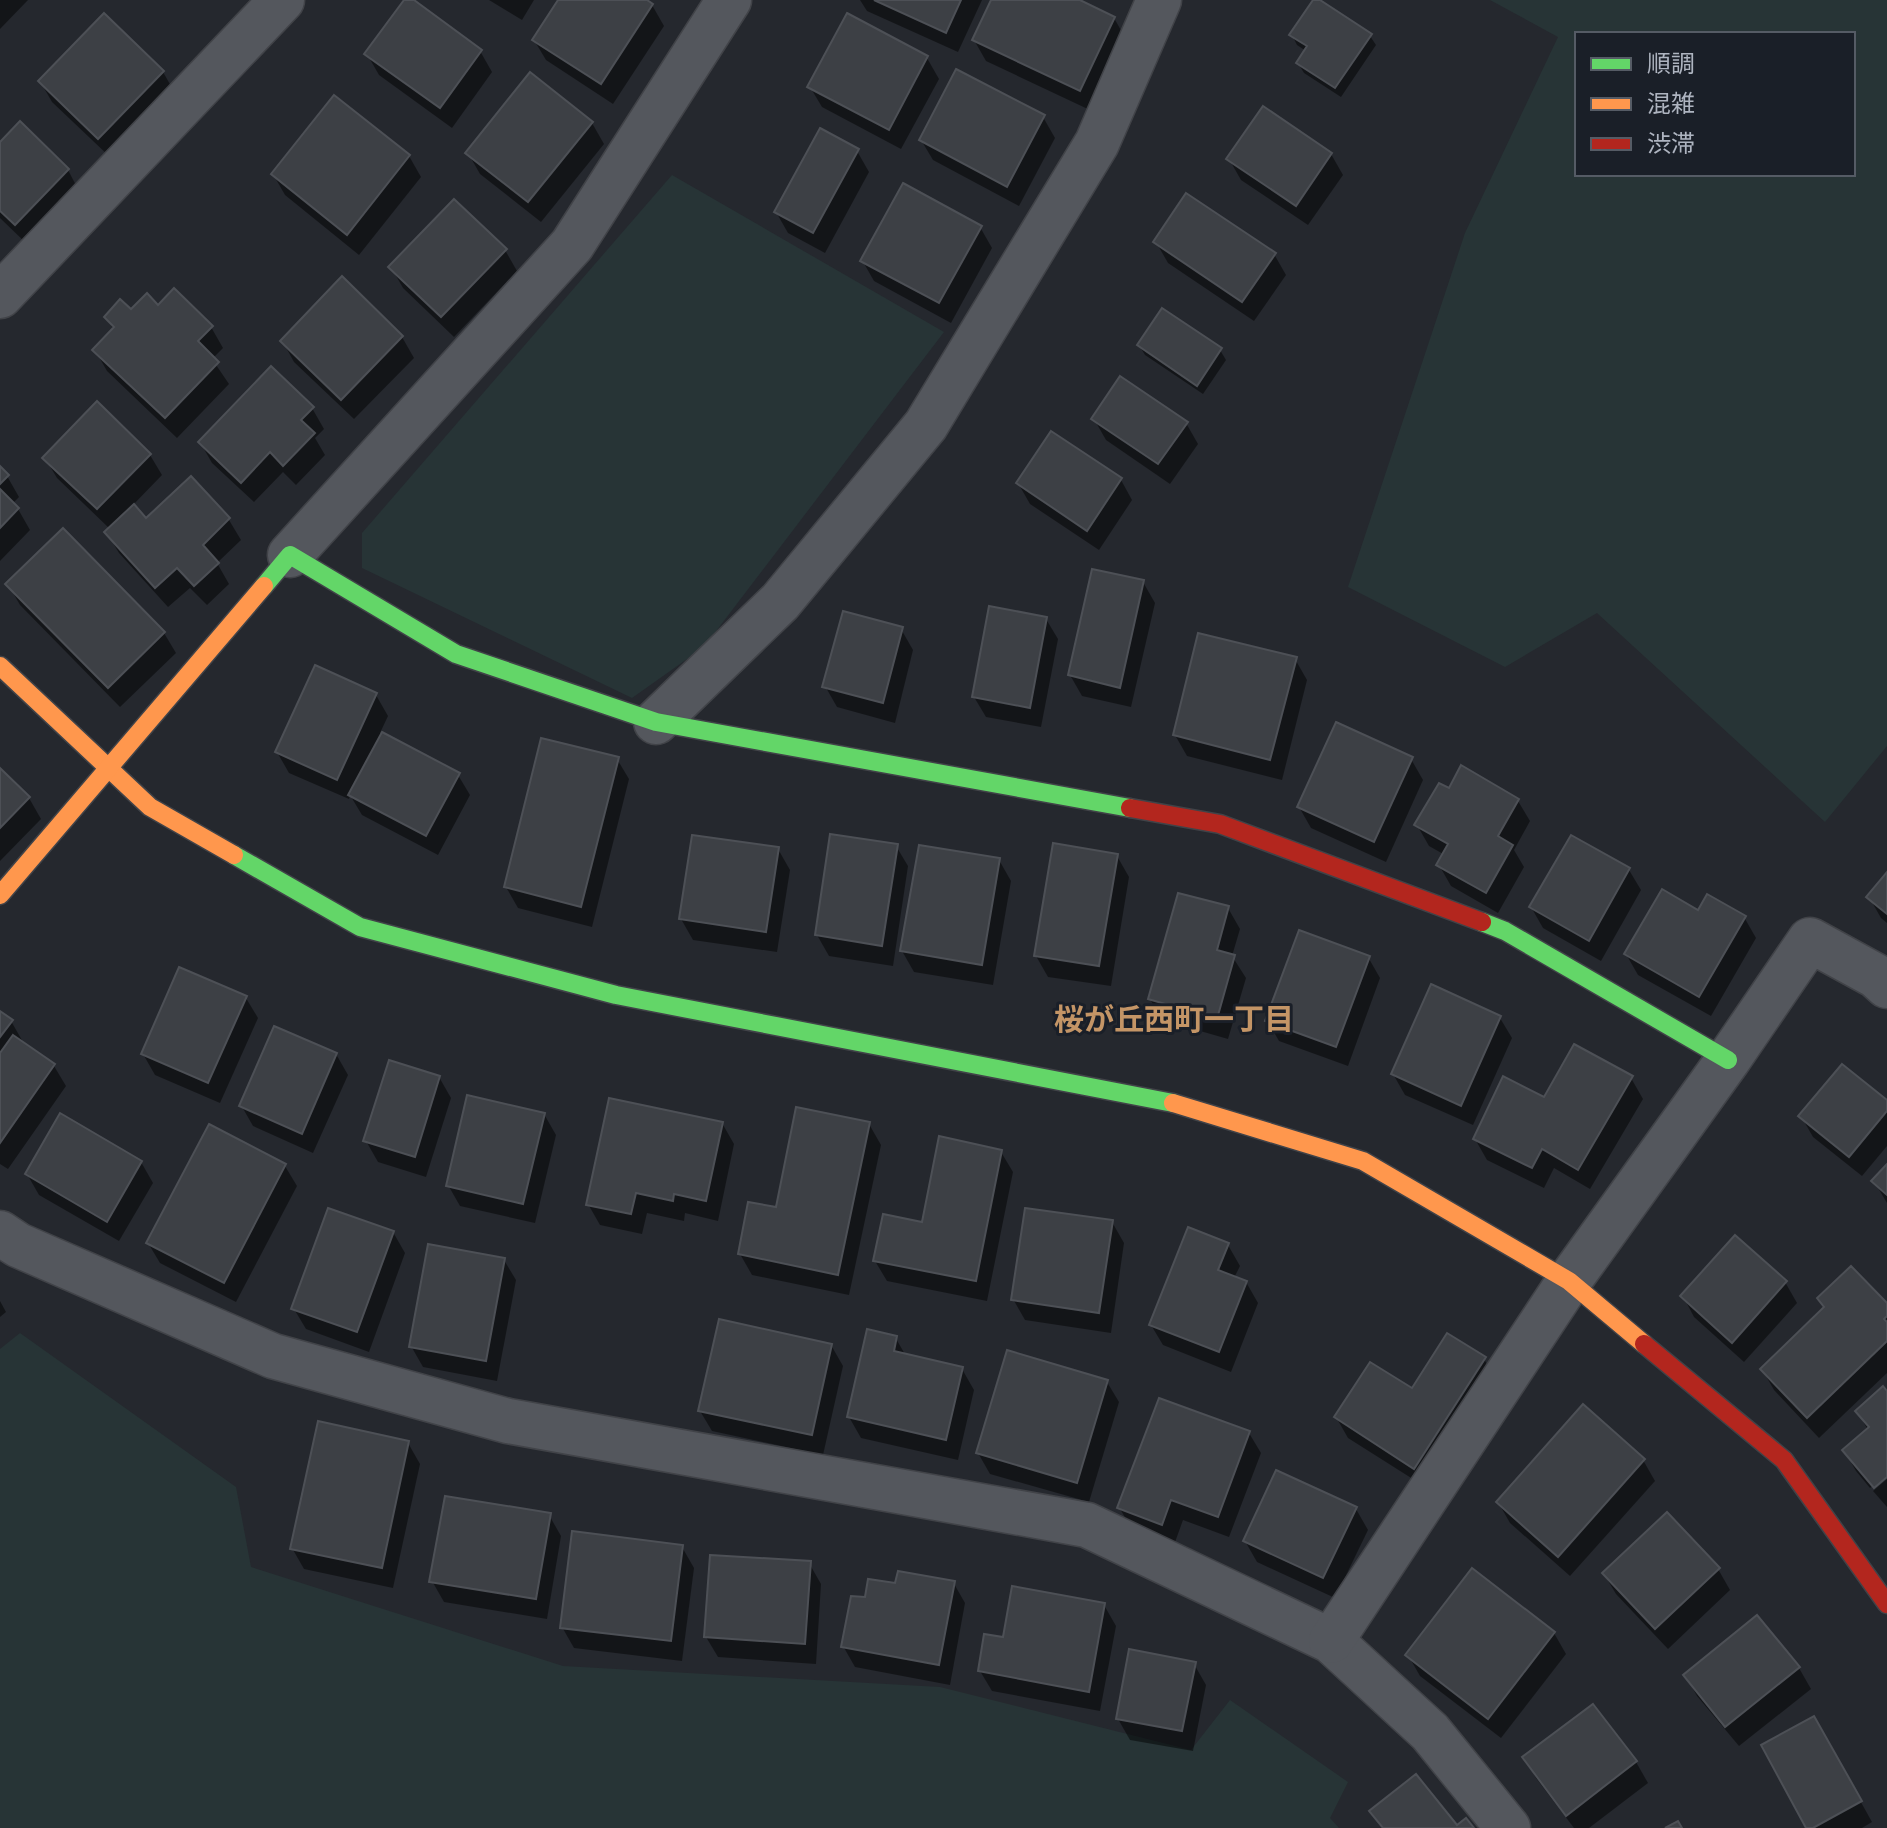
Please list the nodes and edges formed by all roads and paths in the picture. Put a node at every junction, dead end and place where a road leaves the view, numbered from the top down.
1 (282, 0) edge
2 (729, 0) edge
3 (1159, 0) edge
4 (0, 296) edge
5 (290, 555) junction
6 (0, 666) edge
7 (656, 722) junction
8 (108, 768) junction
9 (0, 895) edge
10 (1887, 986) edge
11 (1728, 1060) junction
12 (0, 1233) edge
13 (1569, 1281) junction
14 (1887, 1604) edge
15 (1331, 1641) junction
16 (1508, 1828) edge

1 - 4 street
2 - 5 street
3 - 7 street
5 - 7 street
5 - 8 street
6 - 8 street
7 - 11 street
8 - 9 street
8 - 13 street
10 - 11 street
11 - 13 street
12 - 15 street
13 - 14 street
13 - 15 street
15 - 16 street

